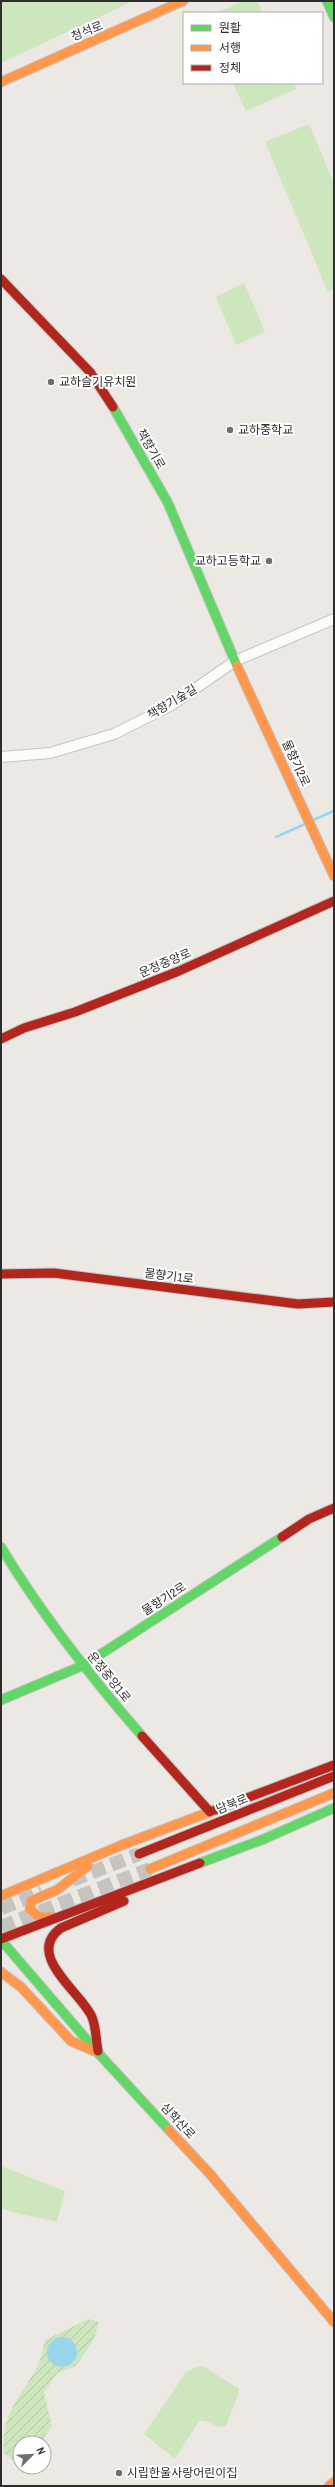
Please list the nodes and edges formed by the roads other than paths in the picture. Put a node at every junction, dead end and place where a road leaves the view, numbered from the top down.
1 (183, 1) edge
2 (327, 1) edge
3 (334, 17) edge
4 (1, 82) edge
5 (1, 279) edge
6 (334, 619) edge
7 (235, 661) junction
8 (1, 757) edge
9 (334, 876) edge
10 (334, 901) edge
11 (1, 1039) edge
12 (1, 1274) edge
13 (334, 1302) edge
14 (334, 1508) edge
15 (1, 1547) edge
16 (84, 1665) junction
17 (1, 1700) edge
18 (334, 1765) edge
19 (334, 1776) edge
20 (334, 1793) edge
21 (334, 1808) edge
22 (210, 1812) junction
23 (111, 1850) junction
24 (222, 1853) junction
25 (139, 1854) tunnel mouth
26 (150, 1869) tunnel mouth
27 (1, 1896) edge
28 (58, 1916) junction
29 (1, 1939) edge
30 (1, 1972) edge
31 (99, 2054) junction
32 (334, 2322) edge
33 (334, 2482) edge
34 (329, 2486) edge

1 - 4 street, 청석로
2 - 3 street
5 - 7 street, 책향기로
6 - 7 street, 책향기숲길
7 - 8 street, 책향기숲길
7 - 9 street, 물향기2로
10 - 11 street, 운정중앙로
12 - 13 street, 물향기1로
14 - 16 street, 물향기2로
15 - 16 street, 운정중앙1로
16 - 17 street, 물향기2로
16 - 22 street, 운정중앙1로
18 - 22 street
19 - 25 street, 남북로
20 - 26 street
21 - 24 street
22 - 23 street
23 - 27 street
23 - 28 street
24 - 28 street
24 - 31 street
28 - 29 street
29 - 31 street, 심학산로
30 - 31 street
31 - 32 street, 심학산로
33 - 34 street

